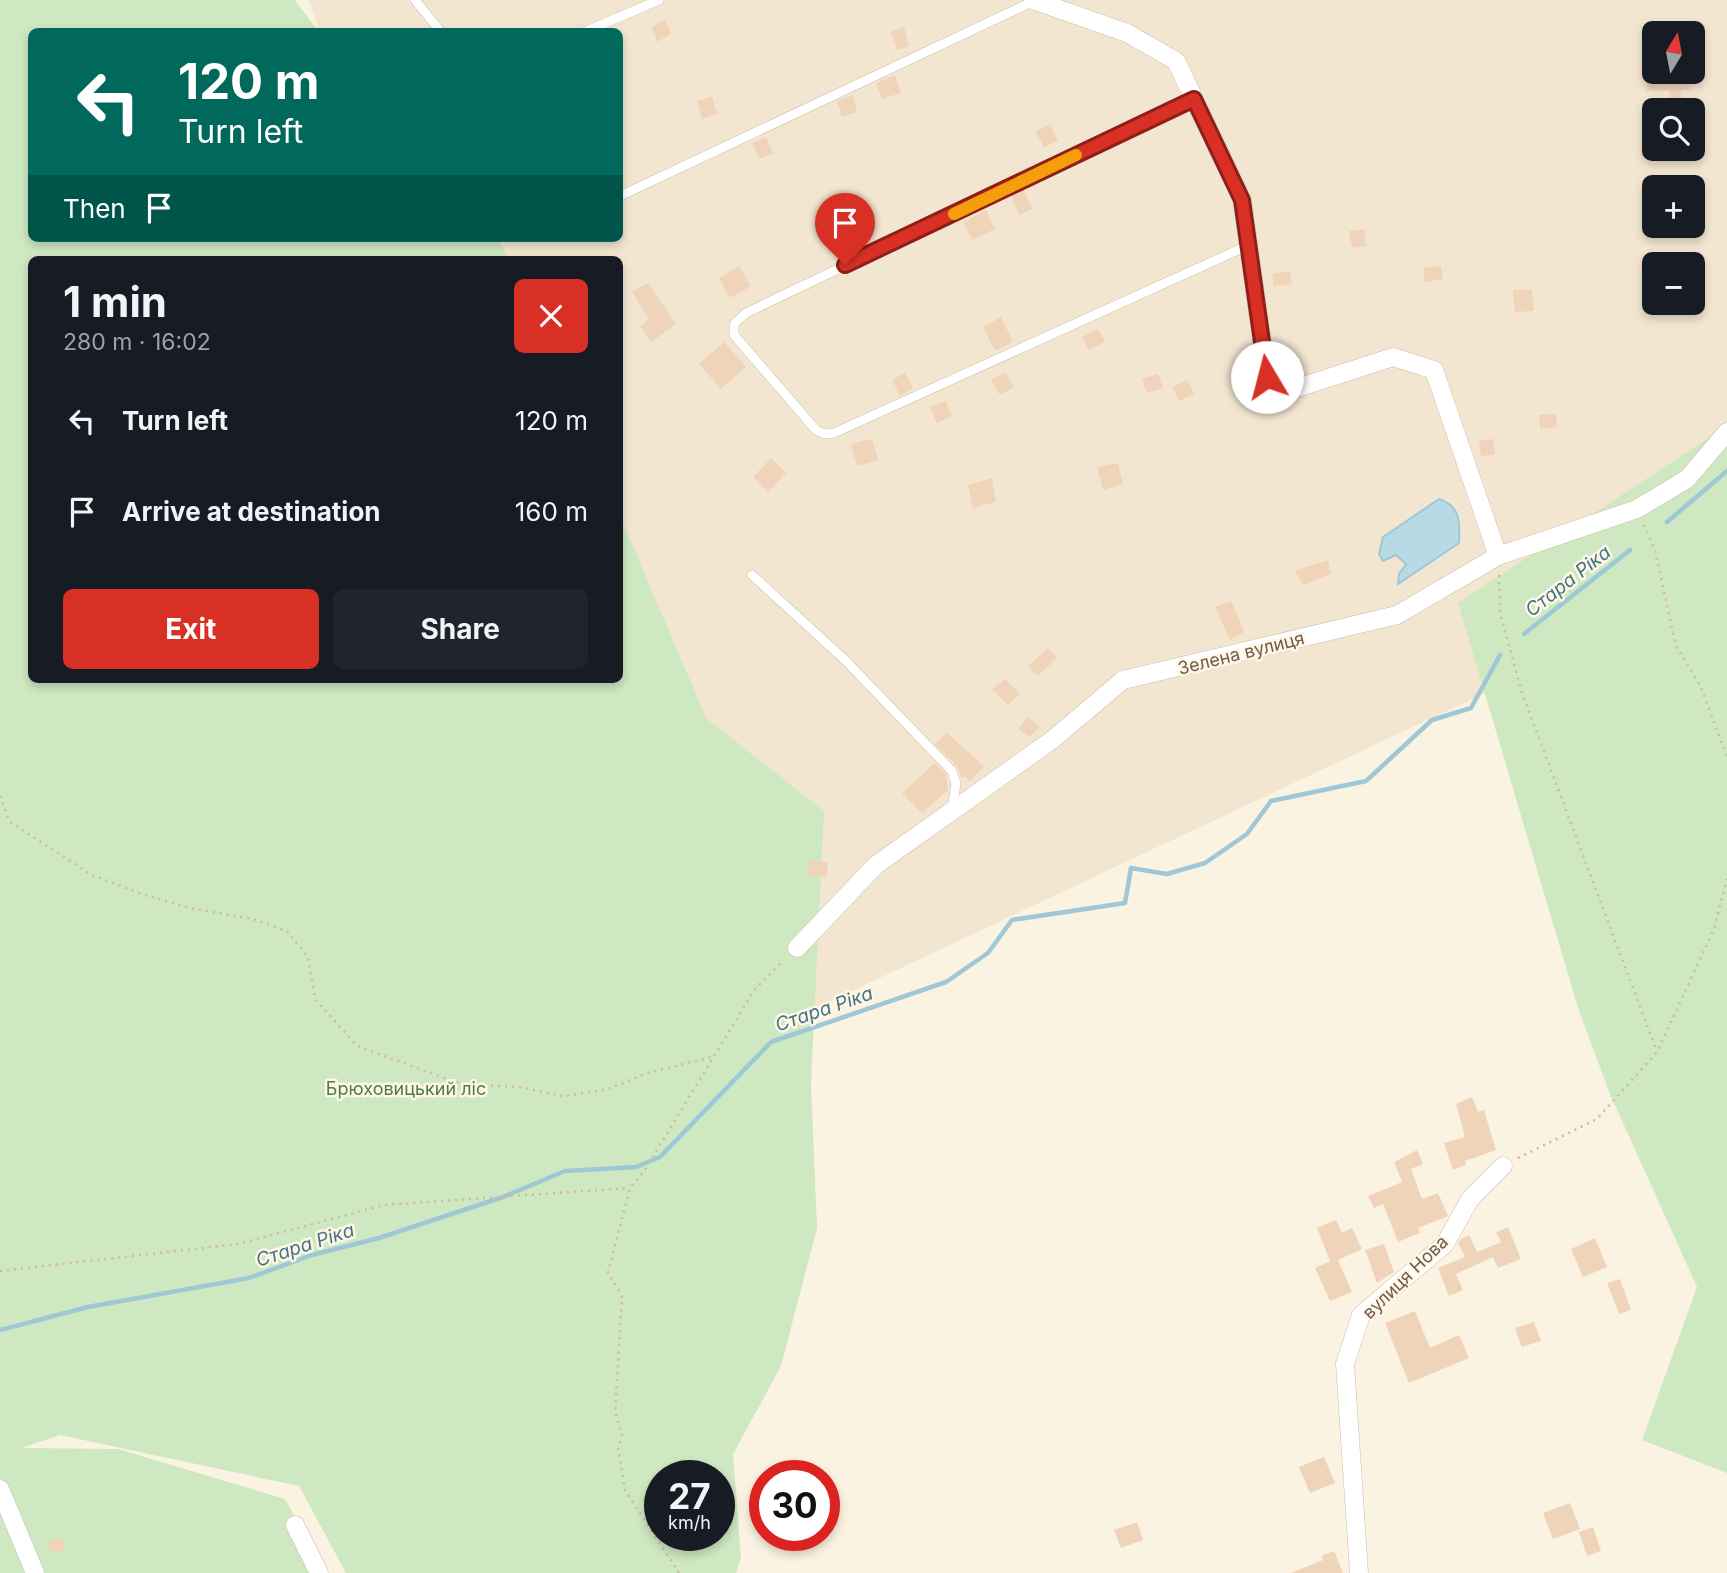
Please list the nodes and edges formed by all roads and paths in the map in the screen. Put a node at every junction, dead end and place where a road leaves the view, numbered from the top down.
1 (415, 0) edge
2 (659, 0) edge
3 (1033, 0) edge
4 (439, 28) edge
5 (593, 28) edge
6 (1194, 99) junction
7 (623, 194) edge
8 (1249, 245) junction
9 (1727, 432) edge
10 (1637, 509) junction
11 (1498, 556) junction
12 (752, 575) dead end
13 (1727, 757) edge
14 (0, 796) edge
15 (953, 810) junction
16 (1727, 879) edge
17 (797, 948) joint
18 (1657, 1052) junction
19 (712, 1057) junction
20 (1503, 1166) joint
21 (629, 1188) junction
22 (0, 1271) edge
23 (0, 1489) edge
24 (295, 1525) dead end
25 (35, 1573) edge
26 (319, 1573) edge
27 (679, 1573) edge
28 (1359, 1573) edge

1 - 4 lane
2 - 5 lane
3 - 6 street
3 - 7 lane
6 - 8 street
6 - 8 lane
8 - 11 street
9 - 10 street, Зелена вулиця
10 - 11 street, Зелена вулиця
10 - 13 path
11 - 15 street, Зелена вулиця
11 - 18 path
12 - 15 lane
14 - 19 path
15 - 17 street, Зелена вулиця
16 - 18 path
17 - 19 path
18 - 20 path
19 - 21 path
20 - 28 street, вулиця Нова
21 - 22 path
21 - 27 path
23 - 25 street
24 - 26 street

